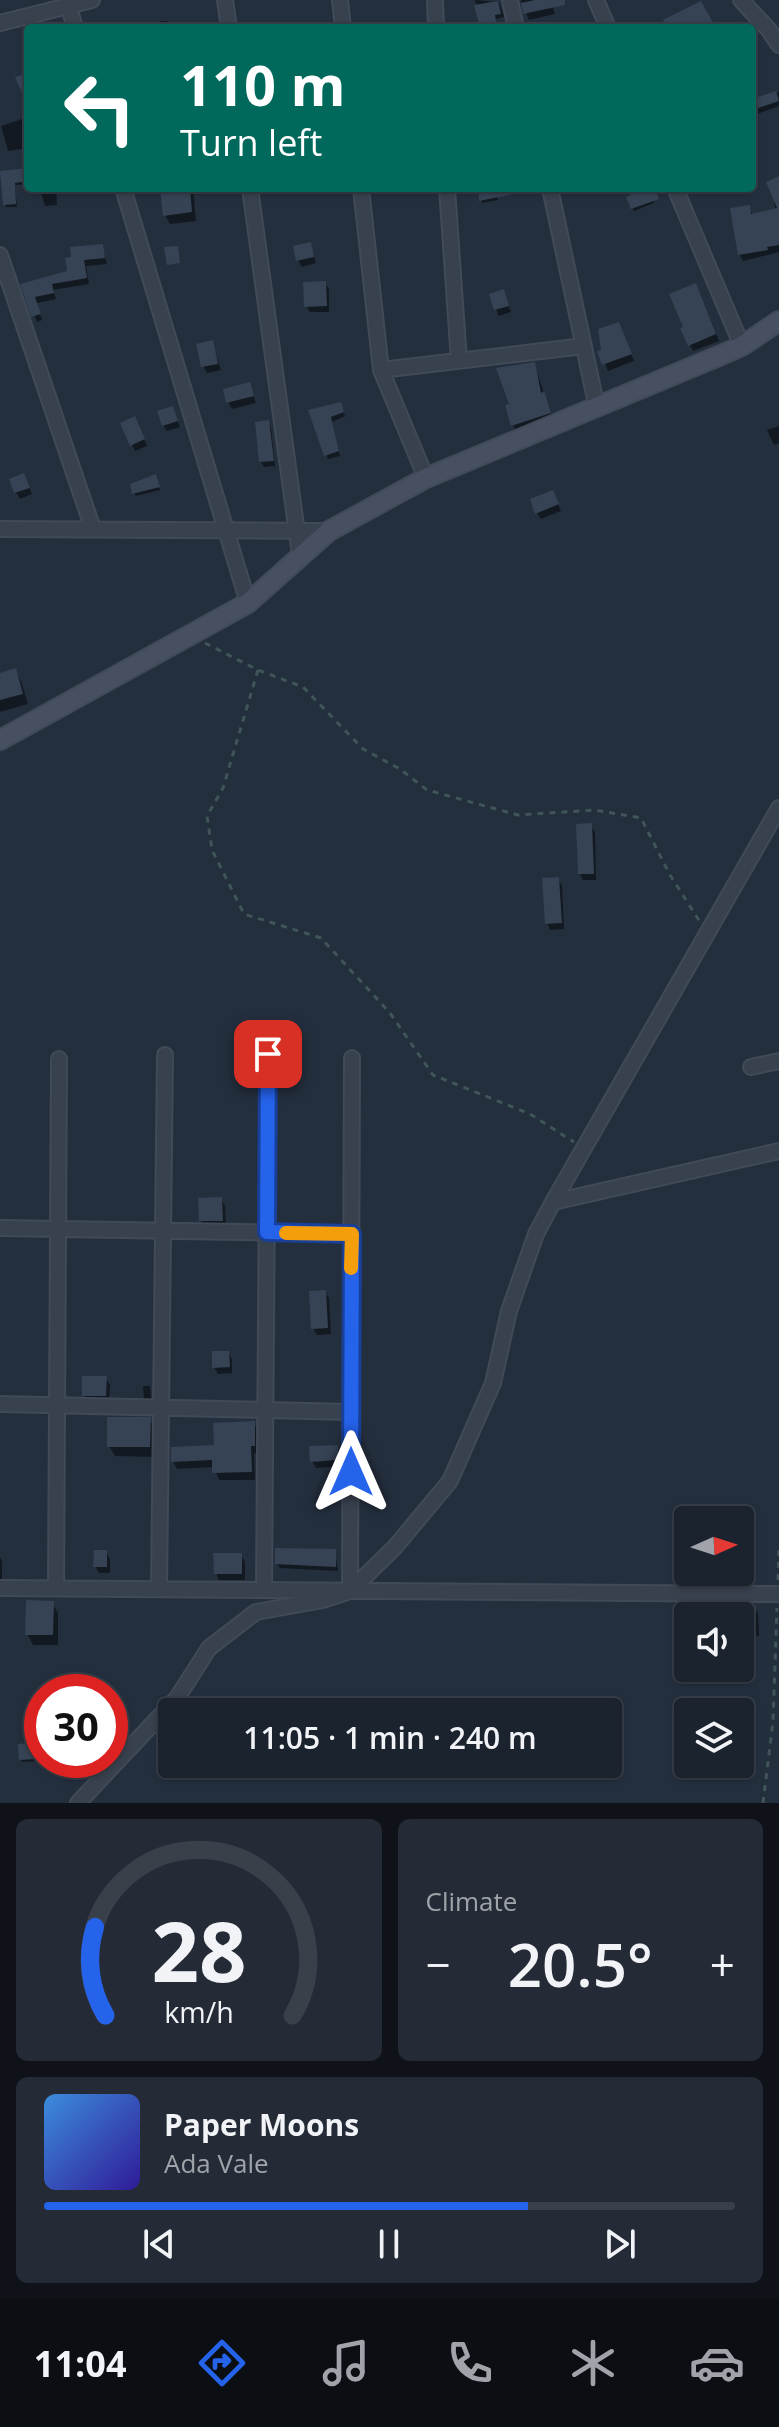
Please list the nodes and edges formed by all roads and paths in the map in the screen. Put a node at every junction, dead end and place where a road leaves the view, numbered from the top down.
1 (92, 0) edge
2 (225, 0) edge
3 (340, 0) edge
4 (435, 0) edge
5 (510, 0) edge
6 (596, 0) edge
7 (741, 0) edge
8 (67, 3) edge
9 (0, 23) edge
10 (74, 24) edge
11 (228, 24) edge
12 (343, 24) edge
13 (436, 24) edge
14 (515, 24) edge
15 (606, 24) edge
16 (779, 45) edge
17 (124, 192) edge
18 (251, 192) edge
19 (361, 192) edge
20 (447, 192) edge
21 (551, 192) edge
22 (677, 192) edge
23 (0, 255) edge
24 (779, 321) edge
25 (584, 346) junction
26 (742, 346) junction
27 (459, 361) junction
28 (381, 370) junction
29 (597, 408) junction
30 (426, 478) junction
31 (0, 529) edge
32 (93, 529) junction
33 (226, 530) junction
34 (297, 530) junction
35 (329, 531) junction
36 (300, 555) junction
37 (248, 603) junction
38 (190, 636) junction
39 (258, 670) junction
40 (0, 740) edge
41 (779, 808) edge
42 (707, 932) junction
43 (268, 1054) dead end
44 (165, 1055) dead end
45 (352, 1058) dead end
46 (59, 1059) dead end
47 (779, 1061) edge
48 (751, 1067) dead end
49 (584, 1148) junction
50 (779, 1151) edge
51 (553, 1202) junction
52 (0, 1228) edge
53 (58, 1229) junction
54 (163, 1231) junction
55 (267, 1232) junction
56 (352, 1234) junction
57 (0, 1404) edge
58 (57, 1405) junction
59 (161, 1408) junction
60 (265, 1410) junction
61 (351, 1412) junction
62 (779, 1547) edge
63 (0, 1588) edge
64 (56, 1588) junction
65 (159, 1589) junction
66 (264, 1590) junction
67 (350, 1591) junction
68 (777, 1594) edge
69 (78, 1803) edge
70 (763, 1803) edge

1 - 8 street
2 - 11 street
3 - 12 street
4 - 13 street
5 - 14 street
6 - 15 street
7 - 16 street
8 - 9 street
8 - 10 street
17 - 33 street
18 - 34 street
19 - 28 street
20 - 27 street
21 - 25 street
22 - 26 street
23 - 32 street
24 - 26 street
25 - 27 street
25 - 29 street
26 - 29 street
27 - 28 street
28 - 30 street
29 - 30 street
30 - 35 street
31 - 32 street
32 - 33 street
33 - 34 street
33 - 37 street
34 - 35 street
34 - 36 street
35 - 36 street
36 - 37 street
37 - 38 street
38 - 39 path
38 - 40 street
39 - 42 path
39 - 49 path
41 - 42 street
42 - 49 street
43 - 55 street
44 - 54 street
45 - 56 street
46 - 53 street
47 - 48 street
49 - 51 street
50 - 51 street
51 - 67 street
52 - 53 street
53 - 54 street
53 - 58 street
54 - 55 street
54 - 59 street
55 - 56 street
55 - 60 street
56 - 61 street
57 - 58 street
58 - 59 street
58 - 64 street
59 - 60 street
59 - 65 street
60 - 61 street
60 - 66 street
61 - 67 street
62 - 68 path
63 - 64 street
64 - 65 street
65 - 66 street
66 - 67 street
67 - 68 street
67 - 69 street
68 - 70 path

